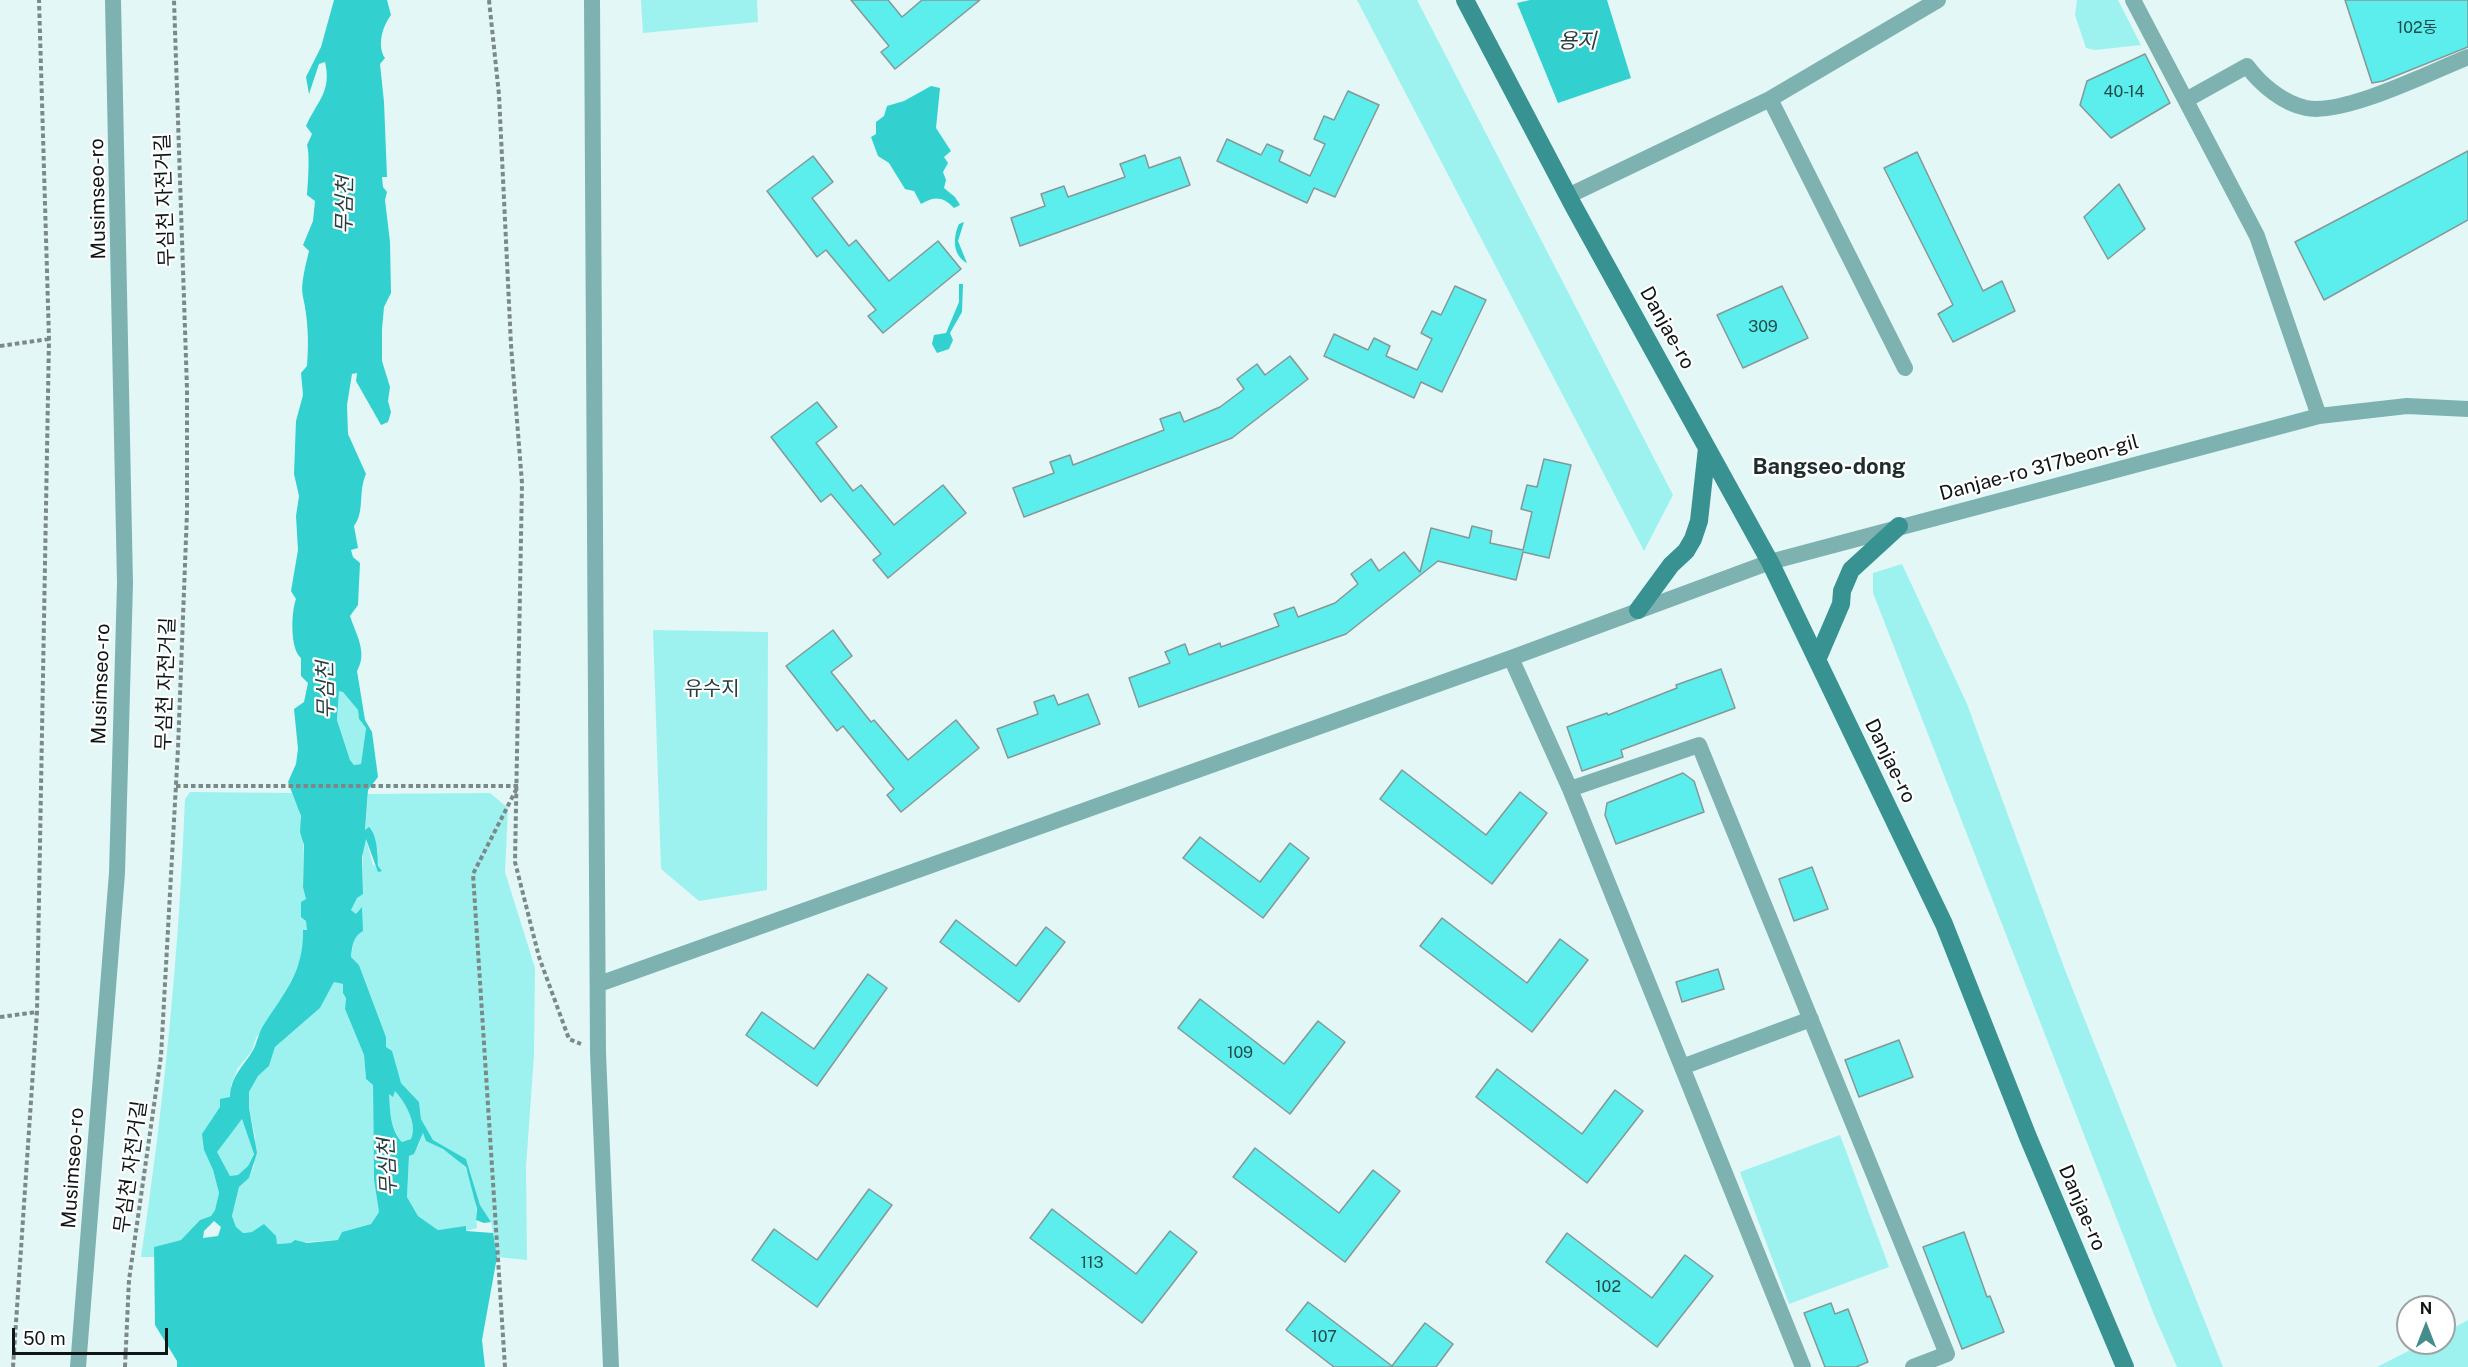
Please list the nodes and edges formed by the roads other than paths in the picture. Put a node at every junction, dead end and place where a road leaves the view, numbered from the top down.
1 (113, 0) edge
2 (592, 0) edge
3 (1465, 0) edge
4 (1938, 0) edge
5 (2133, 0) edge
6 (2468, 57) edge
7 (1770, 99) junction
8 (2186, 100) junction
9 (1568, 196) junction
10 (1905, 368) dead end
11 (2468, 409) edge
12 (2319, 416) junction
13 (1707, 448) junction
14 (1899, 526) junction
15 (1770, 562) junction
16 (1638, 610) junction
17 (1510, 658) junction
18 (1817, 660) junction
19 (1570, 789) junction
20 (599, 984) junction
21 (1811, 1019) junction
22 (1682, 1067) junction
23 (78, 1367) edge
24 (611, 1367) edge
25 (1803, 1367) edge
26 (1913, 1367) edge
27 (2125, 1367) edge

1 - 23 street, Musimseo-ro
2 - 20 street
3 - 9 street, Danjae-ro
4 - 7 street
5 - 8 street
6 - 8 street
7 - 9 street
7 - 10 street
8 - 12 street
9 - 13 street, Danjae-ro
11 - 12 street, Danjae-ro 317beon-gil
12 - 14 street, Danjae-ro 317beon-gil
13 - 15 street, Danjae-ro
13 - 16 street
14 - 15 street, Danjae-ro 317beon-gil
14 - 18 street
15 - 16 street, Danjae-ro 317beon-gil
15 - 18 street, Danjae-ro
16 - 17 street, Danjae-ro 317beon-gil
17 - 19 street
17 - 20 street, Danjae-ro 317beon-gil
18 - 27 street, Danjae-ro
19 - 21 street
19 - 22 street
20 - 24 street
21 - 22 street
21 - 26 street
22 - 25 street

